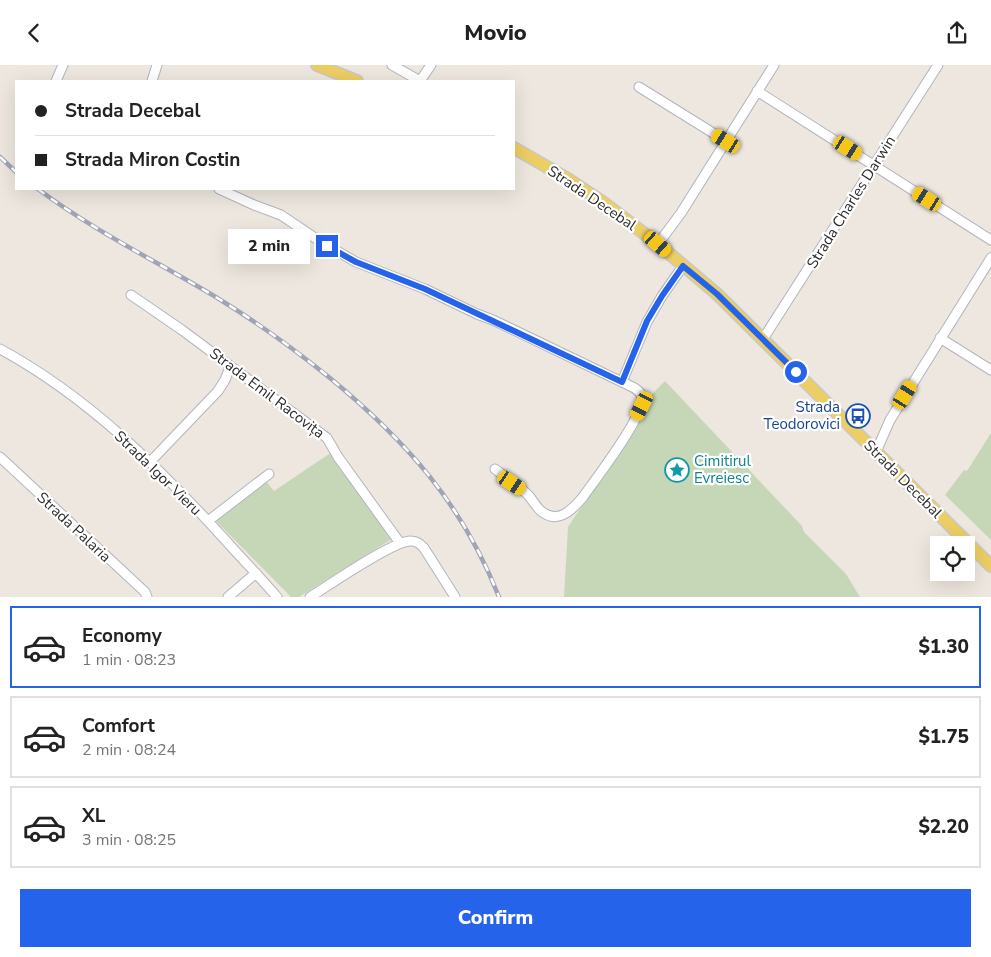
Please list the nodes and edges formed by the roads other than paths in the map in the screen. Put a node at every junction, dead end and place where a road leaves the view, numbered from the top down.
1 (63, 65) edge
2 (157, 65) edge
3 (317, 65) edge
4 (392, 65) edge
5 (431, 65) edge
6 (774, 65) edge
7 (938, 65) edge
8 (56, 80) edge
9 (152, 80) edge
10 (354, 80) edge
11 (418, 80) edge
12 (421, 80) edge
13 (639, 87) dead end
14 (757, 91) junction
15 (726, 141) junction
16 (515, 149) edge
17 (874, 165) junction
18 (221, 190) edge
19 (991, 240) edge
20 (658, 244) junction
21 (991, 258) edge
22 (683, 266) junction
23 (131, 295) dead end
24 (763, 339) junction
25 (940, 339) junction
26 (0, 349) edge
27 (230, 367) junction
28 (991, 370) edge
29 (622, 382) junction
30 (876, 452) junction
31 (0, 457) edge
32 (150, 461) junction
33 (495, 469) dead end
34 (269, 474) dead end
35 (208, 521) junction
36 (400, 543) junction
37 (991, 566) edge
38 (256, 573) junction
39 (148, 597) edge
40 (228, 597) edge
41 (277, 597) edge
42 (310, 597) edge
43 (455, 597) edge

1 - 8 street
2 - 9 street
3 - 10 main road
4 - 11 street
5 - 12 street
6 - 14 street
7 - 17 street, Strada Charles Darwin
13 - 15 street
14 - 15 street
14 - 17 street
15 - 20 street
16 - 20 main road, Strada Decebal
17 - 19 street
17 - 24 street, Strada Charles Darwin
18 - 29 street
20 - 22 main road, Strada Decebal
21 - 25 street
22 - 24 main road, Strada Decebal
22 - 29 street
23 - 27 street, Strada Emil Racovița
24 - 30 main road, Strada Decebal
25 - 28 street
25 - 30 street
26 - 32 street, Strada Igor Vieru
27 - 32 street
27 - 36 street, Strada Emil Racovița
29 - 33 street
30 - 37 main road, Strada Decebal
31 - 39 street, Strada Palaria
32 - 35 street, Strada Igor Vieru
34 - 35 street
35 - 38 street, Strada Igor Vieru
36 - 42 street
36 - 43 street
38 - 40 street
38 - 41 street, Strada Igor Vieru

